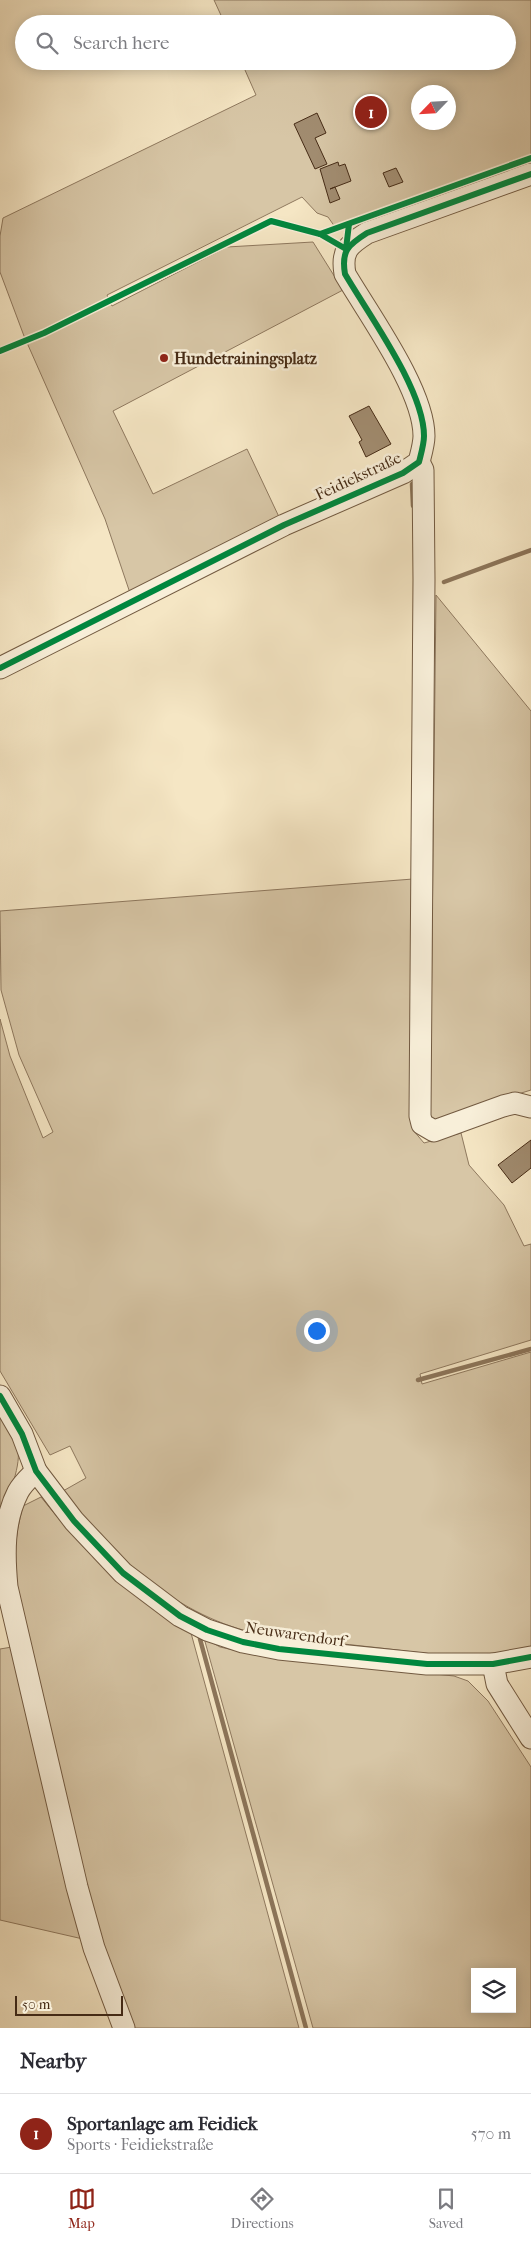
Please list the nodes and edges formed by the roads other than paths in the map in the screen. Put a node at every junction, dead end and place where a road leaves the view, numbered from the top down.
1 (531, 174) edge
2 (419, 462) junction
3 (0, 668) edge
4 (531, 1108) edge
5 (0, 1396) edge
6 (36, 1470) junction
7 (531, 1657) edge
8 (494, 1664) junction
9 (531, 1738) edge
10 (124, 2028) edge

1 - 2 street, Feidiekstraße
2 - 3 street, Feidiekstraße
2 - 4 street
5 - 6 street, Neuwarendorf
6 - 8 street, Neuwarendorf
6 - 10 street
7 - 8 street, Neuwarendorf
8 - 9 street

